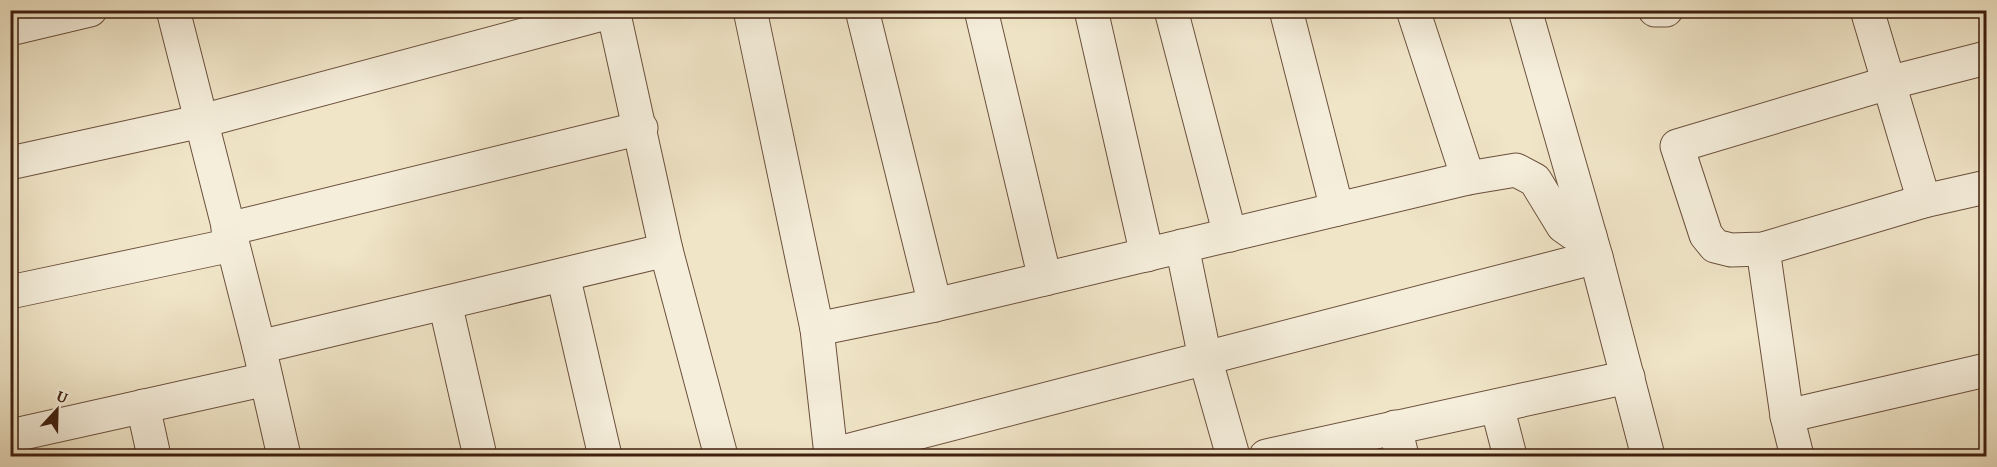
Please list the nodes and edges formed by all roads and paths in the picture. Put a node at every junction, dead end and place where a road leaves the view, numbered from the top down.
1 (90, 10) edge
2 (173, 10) edge
3 (750, 10) edge
4 (862, 10) edge
5 (981, 10) edge
6 (1091, 10) edge
7 (1171, 10) edge
8 (1286, 10) edge
9 (1413, 10) edge
10 (1525, 10) edge
11 (1655, 10) edge
12 (1666, 10) edge
13 (1867, 10) edge
14 (613, 11) edge
15 (10, 29) edge
16 (1986, 58) edge
17 (1888, 83) junction
18 (202, 121) junction
19 (641, 128) junction
20 (10, 163) edge
21 (1468, 178) junction
22 (1986, 187) edge
23 (1924, 201) junction
24 (1337, 209) junction
25 (1230, 235) junction
26 (230, 237) junction
27 (1182, 246) junction
28 (1593, 247) junction
29 (1763, 249) junction
30 (666, 250) junction
31 (1147, 255) junction
32 (563, 275) junction
33 (1045, 279) junction
34 (10, 292) edge
35 (445, 303) junction
36 (935, 306) junction
37 (817, 329) junction
38 (259, 347) junction
39 (1205, 358) junction
40 (1986, 370) edge
41 (1628, 377) junction
42 (266, 379) junction
43 (143, 406) junction
44 (1497, 406) junction
45 (1787, 416) junction
46 (11, 436) edge
47 (1398, 442) edge
48 (1282, 454) edge
49 (16, 456) edge
50 (154, 456) edge
51 (284, 456) edge
52 (480, 456) edge
53 (605, 456) edge
54 (721, 456) edge
55 (1233, 456) edge
56 (1510, 456) edge
57 (1648, 456) edge
58 (1797, 456) edge

1 - 15 street
2 - 18 street
3 - 37 street
4 - 36 street
5 - 33 street
6 - 31 street
7 - 25 street
8 - 24 street
9 - 21 street
10 - 28 street
11 - 12 street
13 - 17 street
14 - 18 street
14 - 19 street
16 - 17 street
17 - 23 street
17 - 29 street
18 - 20 street
18 - 26 street
19 - 26 street
19 - 30 street
21 - 24 street
21 - 28 street
22 - 23 street
23 - 29 street
24 - 25 street
25 - 27 street
26 - 34 street
26 - 38 street
27 - 31 street
27 - 39 street
28 - 39 street
28 - 41 street
29 - 45 street
30 - 32 street
30 - 54 street
31 - 33 street
32 - 35 street
32 - 53 street
33 - 36 street
35 - 38 street
35 - 52 street
36 - 37 street
37 - 39 street
38 - 42 street
39 - 55 street
40 - 45 street
41 - 44 street
41 - 57 street
42 - 43 street
42 - 51 street
43 - 46 street
43 - 50 street
44 - 47 street
44 - 56 street
45 - 58 street
46 - 49 street
47 - 48 street

